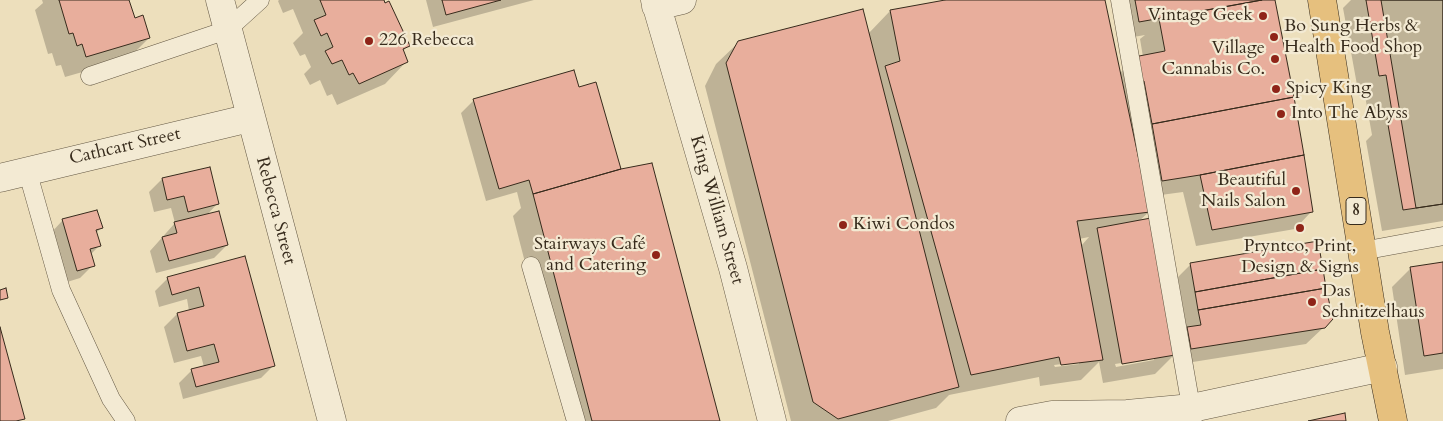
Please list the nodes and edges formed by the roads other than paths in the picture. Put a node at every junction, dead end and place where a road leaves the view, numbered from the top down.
1 (220, 0) edge
2 (260, 0) edge
3 (1120, 0) edge
4 (1322, 0) edge
5 (664, 2) edge
6 (227, 30) junction
7 (90, 76) dead end
8 (250, 118) junction
9 (27, 170) junction
10 (0, 178) edge
11 (1443, 236) edge
12 (1362, 251) junction
13 (531, 266) dead end
14 (1383, 367) junction
15 (1193, 414) edge
16 (1127, 417) edge
17 (126, 421) edge
18 (332, 421) edge
19 (576, 421) edge
20 (772, 421) edge
21 (1020, 421) edge
22 (1393, 421) edge

1 - 6 street, Rebecca Street
2 - 6 lane
3 - 15 lane
4 - 12 main road, 8
5 - 20 street, King William Street
6 - 7 lane
6 - 8 street, Rebecca Street
8 - 9 street, Cathcart Street
8 - 18 street, Rebecca Street
9 - 10 street, Cathcart Street
9 - 17 lane
11 - 12 lane
12 - 14 main road, 8
13 - 19 lane
14 - 15 street
14 - 22 main road, 8
15 - 16 street
16 - 21 street

